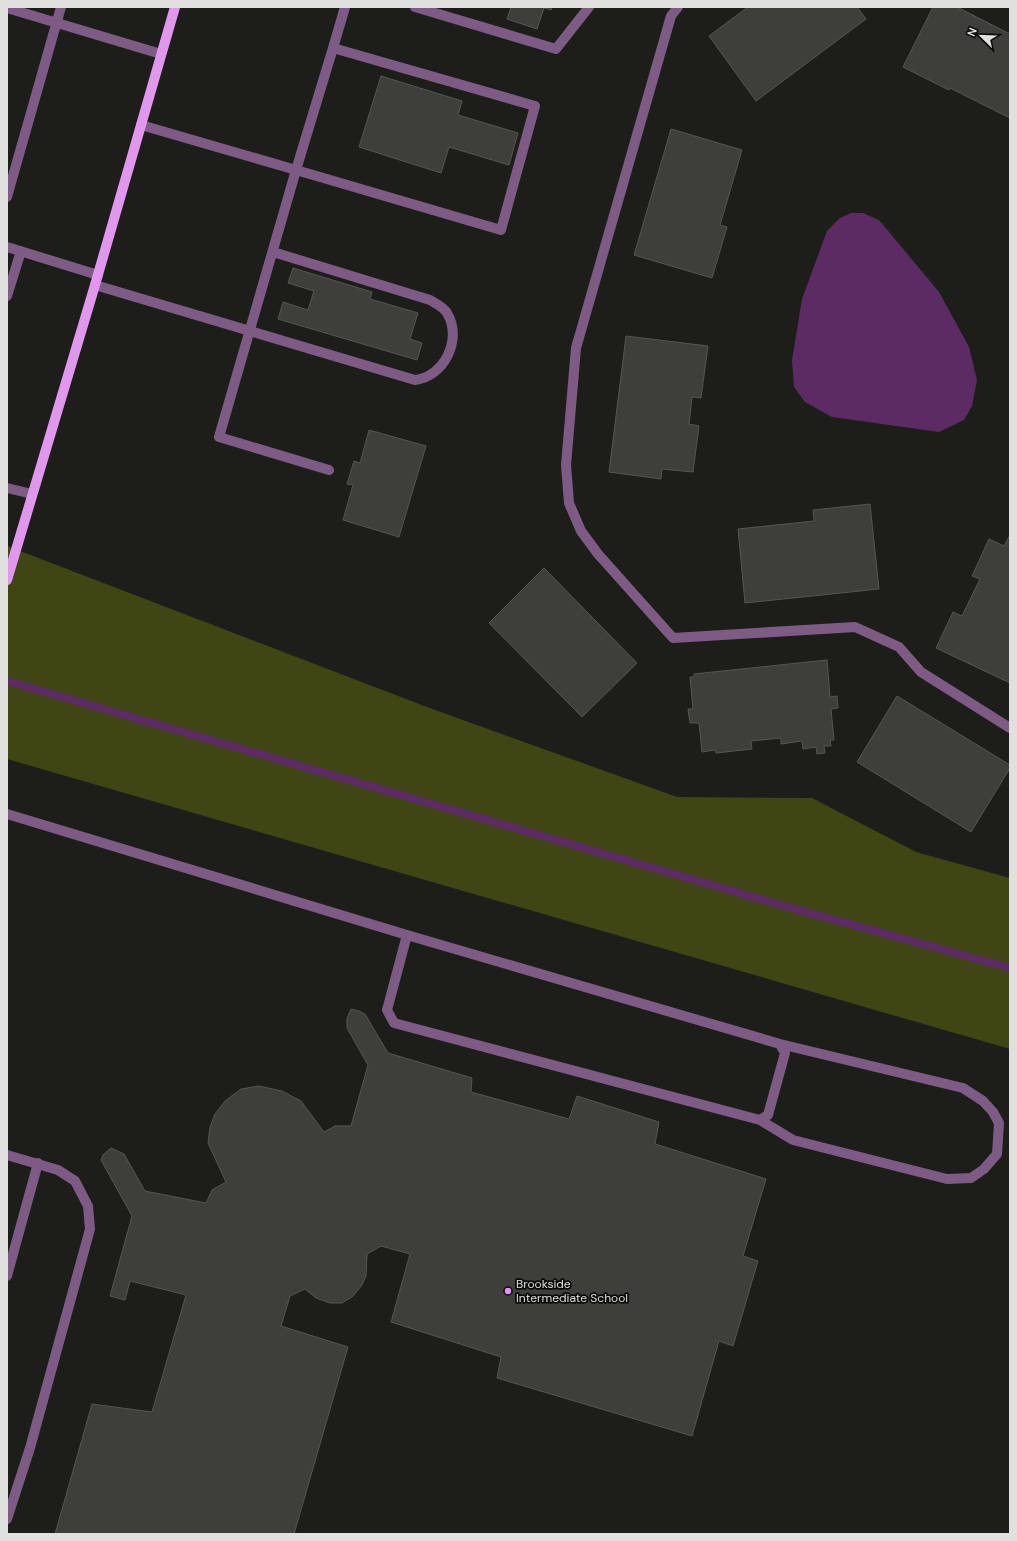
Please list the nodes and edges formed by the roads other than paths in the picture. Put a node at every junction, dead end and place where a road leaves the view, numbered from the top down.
1 (61, 7) edge
2 (175, 7) edge
3 (345, 7) edge
4 (416, 7) edge
5 (589, 7) edge
6 (678, 7) edge
7 (7, 8) edge
8 (57, 22) junction
9 (332, 48) junction
10 (162, 54) junction
11 (141, 125) junction
12 (296, 170) junction
13 (7, 197) edge
14 (7, 247) edge
15 (21, 251) junction
16 (273, 252) junction
17 (10, 274) edge
18 (97, 280) junction
19 (7, 296) edge
20 (249, 331) junction
21 (329, 470) dead end
22 (7, 488) edge
23 (32, 494) junction
24 (7, 580) edge
25 (1010, 728) edge
26 (7, 814) edge
27 (407, 935) junction
28 (780, 1044) junction
29 (760, 1120) junction
30 (7, 1154) edge
31 (38, 1163) junction
32 (7, 1276) edge
33 (7, 1519) edge

1 - 8 street
2 - 10 main road
3 - 9 street
4 - 5 street
6 - 25 street
7 - 8 street
8 - 10 street
8 - 13 street
9 - 12 street
9 - 12 street
10 - 11 main road
11 - 12 street
11 - 18 main road
12 - 16 street
14 - 15 street
15 - 17 street
15 - 18 street
16 - 20 street
16 - 20 street
17 - 19 street
18 - 20 street
18 - 23 main road
20 - 21 street
22 - 23 street
23 - 24 main road
26 - 27 street
27 - 28 street
27 - 29 street
28 - 29 street
28 - 29 street
30 - 31 street
31 - 32 street
31 - 33 street

